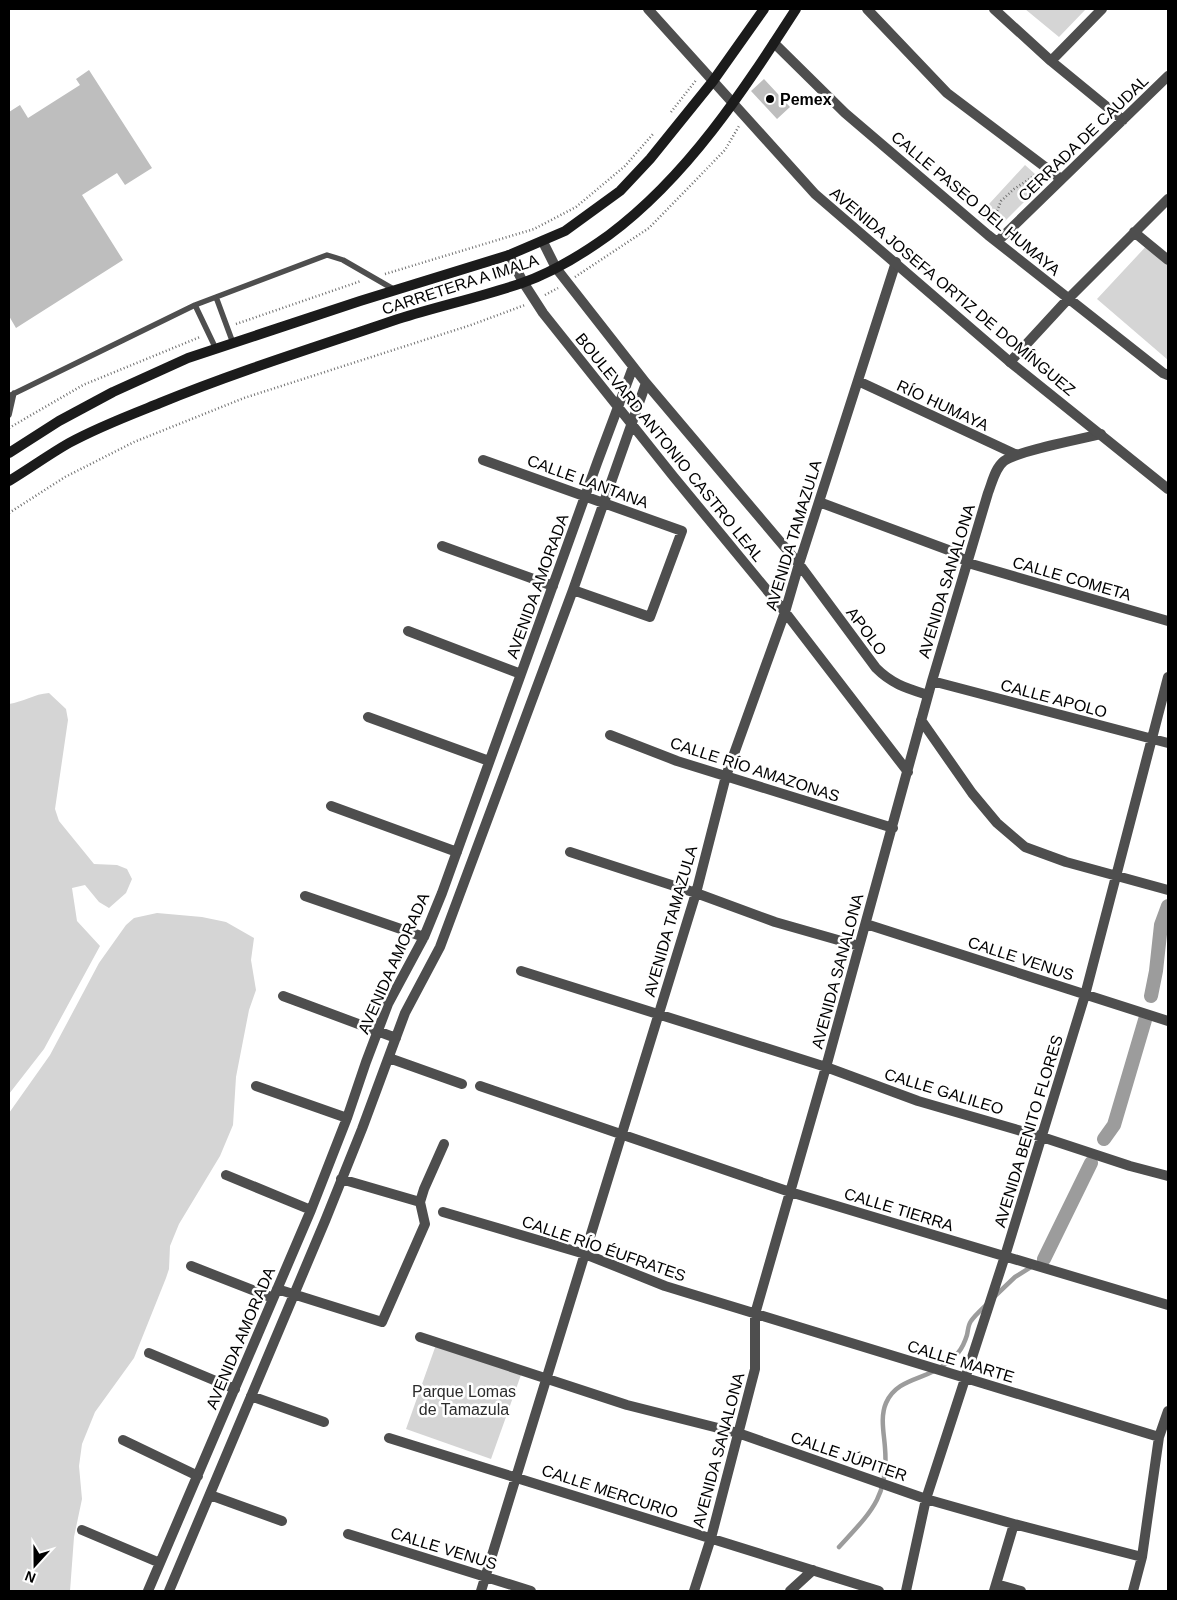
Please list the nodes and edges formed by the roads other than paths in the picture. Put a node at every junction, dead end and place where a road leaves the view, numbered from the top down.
1 (648, 9) edge
2 (764, 9) edge
3 (796, 9) edge
4 (867, 9) edge
5 (994, 9) edge
6 (1102, 9) edge
7 (774, 43) junction
8 (1051, 61) junction
9 (1168, 76) edge
10 (713, 81) junction
11 (732, 102) junction
12 (1122, 120) junction
13 (1061, 180) junction
14 (1168, 199) edge
15 (1134, 232) junction
16 (543, 242) junction
17 (997, 242) junction
18 (509, 255) junction
19 (1168, 260) edge
20 (896, 262) junction
21 (556, 268) junction
22 (523, 282) junction
23 (395, 290) junction
24 (216, 297) junction
25 (1068, 299) junction
26 (195, 304) junction
27 (233, 342) junction
28 (216, 349) junction
29 (1010, 362) junction
30 (633, 367) junction
31 (1168, 375) edge
32 (858, 381) junction
33 (646, 383) junction
34 (11, 394) edge
35 (618, 408) junction
36 (9, 415) edge
37 (631, 423) junction
38 (1101, 434) junction
39 (9, 453) edge
40 (1017, 455) junction
41 (484, 460) dead end
42 (597, 463) junction
43 (614, 470) junction
44 (9, 481) edge
45 (1168, 489) edge
46 (585, 496) junction
47 (819, 502) junction
48 (603, 503) junction
49 (442, 546) dead end
50 (968, 563) junction
51 (799, 564) junction
52 (553, 586) junction
53 (573, 590) junction
54 (785, 612) junction
55 (1168, 621) edge
56 (408, 631) dead end
57 (521, 674) junction
58 (1168, 677) edge
59 (932, 681) junction
60 (928, 695) junction
61 (368, 717) dead end
62 (921, 720) junction
63 (610, 735) dead end
64 (1151, 739) junction
65 (1168, 744) edge
66 (489, 762) junction
67 (908, 772) junction
68 (726, 776) junction
69 (331, 806) dead end
70 (468, 820) junction
71 (485, 826) junction
72 (893, 828) junction
73 (457, 852) junction
74 (570, 852) dead end
75 (1118, 876) junction
76 (1168, 890) edge
77 (696, 894) junction
78 (306, 896) dead end
79 (866, 924) junction
80 (424, 937) junction
81 (859, 946) junction
82 (521, 971) dead end
83 (1086, 995) junction
84 (283, 996) dead end
85 (658, 1014) junction
86 (1168, 1021) edge
87 (378, 1031) junction
88 (396, 1038) junction
89 (389, 1058) junction
90 (826, 1068) junction
91 (462, 1084) dead end
92 (256, 1086) dead end
93 (480, 1086) dead end
94 (347, 1118) junction
95 (623, 1135) junction
96 (1042, 1137) junction
97 (444, 1144) dead end
98 (226, 1175) dead end
99 (1168, 1176) edge
100 (342, 1179) junction
101 (790, 1192) junction
102 (420, 1202) junction
103 (311, 1210) junction
104 (443, 1212) dead end
105 (585, 1254) junction
106 (1005, 1256) junction
107 (192, 1266) dead end
108 (275, 1293) junction
109 (294, 1294) junction
110 (1168, 1305) edge
111 (755, 1314) junction
112 (420, 1337) dead end
113 (149, 1353) dead end
114 (547, 1377) junction
115 (964, 1378) junction
116 (235, 1389) junction
117 (251, 1396) junction
118 (1168, 1410) edge
119 (324, 1422) dead end
120 (738, 1433) junction
121 (1159, 1437) junction
122 (389, 1438) dead end
123 (123, 1440) dead end
124 (198, 1476) junction
125 (516, 1477) junction
126 (210, 1495) junction
127 (926, 1499) junction
128 (282, 1521) dead end
129 (1014, 1524) junction
130 (82, 1530) dead end
131 (348, 1534) dead end
132 (710, 1538) junction
133 (169, 1542) junction
134 (187, 1550) junction
135 (1142, 1557) junction
136 (160, 1563) junction
137 (813, 1570) junction
138 (485, 1577) junction
139 (995, 1588) edge
140 (148, 1591) edge
141 (169, 1591) edge
142 (481, 1591) edge
143 (532, 1591) edge
144 (694, 1591) edge
145 (790, 1591) edge
146 (879, 1591) edge
147 (906, 1591) edge
148 (1021, 1591) edge
149 (1133, 1591) edge

1 - 10 street
2 - 10 main road, CARRETERA A IMALA
3 - 7 main road, CARRETERA A IMALA
4 - 13 street
5 - 8 street
6 - 8 street
7 - 11 main road, CARRETERA A IMALA
7 - 17 street, CALLE PASEO DEL HUMAYA
8 - 12 street
9 - 12 street, CERRADA DE CAUDAL
10 - 11 street, AVENIDA JOSEFA ORTIZ DE DOMÍNGUEZ
10 - 16 main road, CARRETERA A IMALA
11 - 20 street, AVENIDA JOSEFA ORTIZ DE DOMÍNGUEZ
11 - 21 main road, CARRETERA A IMALA
12 - 13 street, CERRADA DE CAUDAL
13 - 17 street, CERRADA DE CAUDAL
14 - 15 street
15 - 19 street
15 - 25 street
16 - 18 main road, CARRETERA A IMALA
16 - 21 street, BOULEVARD ANTONIO CASTRO LEAL
17 - 25 street, CALLE PASEO DEL HUMAYA
18 - 22 street, BOULEVARD ANTONIO CASTRO LEAL
18 - 23 main road, CARRETERA A IMALA
20 - 29 street, AVENIDA JOSEFA ORTIZ DE DOMÍNGUEZ
20 - 32 street, AVENIDA TAMAZULA
21 - 22 main road, CARRETERA A IMALA
21 - 30 street, BOULEVARD ANTONIO CASTRO LEAL
22 - 35 street, BOULEVARD ANTONIO CASTRO LEAL
22 - 44 main road, CARRETERA A IMALA
23 - 24 lane
23 - 27 main road, CARRETERA A IMALA
24 - 26 lane
24 - 27 lane
25 - 29 street
25 - 31 street, CALLE PASEO DEL HUMAYA
26 - 28 lane
26 - 34 lane
27 - 28 main road, CARRETERA A IMALA
28 - 39 main road, CARRETERA A IMALA
29 - 38 street, AVENIDA JOSEFA ORTIZ DE DOMÍNGUEZ
30 - 33 street, BOULEVARD ANTONIO CASTRO LEAL
30 - 35 street, AVENIDA AMORADA
32 - 40 street, RÍO HUMAYA
32 - 47 street, AVENIDA TAMAZULA
33 - 37 street, AVENIDA AMORADA
33 - 51 street, BOULEVARD ANTONIO CASTRO LEAL
34 - 36 lane
35 - 37 street, BOULEVARD ANTONIO CASTRO LEAL
35 - 42 street, AVENIDA AMORADA
37 - 43 street, AVENIDA AMORADA
37 - 54 street, BOULEVARD ANTONIO CASTRO LEAL
38 - 40 street, AVENIDA SANALONA
38 - 45 street, AVENIDA JOSEFA ORTIZ DE DOMÍNGUEZ
40 - 50 street, AVENIDA SANALONA
41 - 46 street, CALLE LANTANA
42 - 43 street
42 - 46 street, AVENIDA AMORADA
43 - 48 street, AVENIDA AMORADA
46 - 48 street, CALLE LANTANA
46 - 52 street, AVENIDA AMORADA
47 - 50 street, CALLE COMETA
47 - 51 street, AVENIDA TAMAZULA
48 - 53 street, AVENIDA AMORADA
48 - 53 street, CALLE LANTANA
49 - 52 street
50 - 55 street, CALLE COMETA
50 - 59 street, AVENIDA SANALONA
51 - 54 street, AVENIDA TAMAZULA
51 - 60 street, APOLO
52 - 57 street, AVENIDA AMORADA
53 - 71 street, AVENIDA AMORADA
54 - 67 street, BOULEVARD ANTONIO CASTRO LEAL
54 - 68 street, AVENIDA TAMAZULA
56 - 57 street
57 - 66 street, AVENIDA AMORADA
58 - 64 street, AVENIDA BENITO FLORES
59 - 60 street, AVENIDA SANALONA
59 - 64 street, CALLE APOLO
60 - 62 street, AVENIDA SANALONA
61 - 66 street
62 - 67 street, AVENIDA SANALONA
62 - 75 street
63 - 68 street, CALLE RÍO AMAZONAS
64 - 65 street, CALLE APOLO
64 - 75 street, AVENIDA BENITO FLORES
66 - 70 street, AVENIDA AMORADA
67 - 72 street, AVENIDA SANALONA
68 - 72 street, CALLE RÍO AMAZONAS
68 - 77 street, AVENIDA TAMAZULA
69 - 73 street
70 - 71 street
70 - 73 street, AVENIDA AMORADA
71 - 88 street, AVENIDA AMORADA
72 - 79 street, AVENIDA SANALONA
73 - 80 street, AVENIDA AMORADA
74 - 77 street
75 - 76 street
75 - 83 street, AVENIDA BENITO FLORES
77 - 81 street
77 - 85 street, AVENIDA TAMAZULA
78 - 80 street
79 - 81 street, AVENIDA SANALONA
79 - 83 street, CALLE VENUS
80 - 87 street, AVENIDA AMORADA
81 - 90 street, AVENIDA SANALONA
82 - 85 street, CALLE GALILEO
83 - 86 street, CALLE VENUS
83 - 96 street, AVENIDA BENITO FLORES
84 - 87 street
85 - 90 street, CALLE GALILEO
85 - 95 street, AVENIDA TAMAZULA
87 - 88 street
87 - 94 street, AVENIDA AMORADA
88 - 89 street, AVENIDA AMORADA
89 - 91 street
89 - 100 street, AVENIDA AMORADA
90 - 96 street, CALLE GALILEO
90 - 101 street, AVENIDA SANALONA
92 - 94 street
93 - 95 street, CALLE TIERRA
94 - 103 street, AVENIDA AMORADA
95 - 101 street, CALLE TIERRA
95 - 105 street, AVENIDA TAMAZULA
96 - 99 street, CALLE GALILEO
96 - 106 street, AVENIDA BENITO FLORES
97 - 102 street
98 - 103 street
100 - 102 street
100 - 109 street, AVENIDA AMORADA
101 - 106 street, CALLE TIERRA
101 - 111 street, AVENIDA SANALONA
102 - 109 street
103 - 108 street, AVENIDA AMORADA
104 - 105 street, CALLE RÍO ÉUFRATES
105 - 111 street, CALLE RÍO ÉUFRATES
105 - 114 street, AVENIDA TAMAZULA
106 - 110 street, CALLE TIERRA
106 - 115 street, AVENIDA BENITO FLORES
107 - 108 street
108 - 109 street
108 - 116 street, AVENIDA AMORADA
109 - 117 street, AVENIDA AMORADA
111 - 115 street, CALLE MARTE
111 - 120 street, AVENIDA SANALONA
112 - 114 street, CALLE JÚPITER
113 - 116 street
114 - 120 street, CALLE JÚPITER
114 - 125 street, AVENIDA TAMAZULA
115 - 121 street, CALLE MARTE
115 - 127 street, AVENIDA BENITO FLORES
116 - 124 street, AVENIDA AMORADA
117 - 119 street
117 - 126 street, AVENIDA AMORADA
118 - 121 street
120 - 127 street, CALLE JÚPITER
120 - 132 street, AVENIDA SANALONA
121 - 135 street
122 - 125 street, CALLE MERCURIO
123 - 124 street
124 - 133 street, AVENIDA AMORADA
125 - 132 street, CALLE MERCURIO
125 - 138 street, AVENIDA TAMAZULA
126 - 128 street
126 - 134 street, AVENIDA AMORADA
127 - 129 street, CALLE JÚPITER
127 - 147 street, AVENIDA BENITO FLORES
129 - 135 street, CALLE JÚPITER
129 - 139 street
130 - 136 street
131 - 138 street, CALLE VENUS
132 - 137 street, CALLE MERCURIO
132 - 144 street, AVENIDA SANALONA
133 - 134 street
133 - 136 street, AVENIDA AMORADA
134 - 141 street, AVENIDA AMORADA
135 - 149 street
136 - 140 street, AVENIDA AMORADA
137 - 145 street
137 - 146 street, CALLE MERCURIO
138 - 142 street, AVENIDA TAMAZULA
138 - 143 street, CALLE VENUS
139 - 148 street

